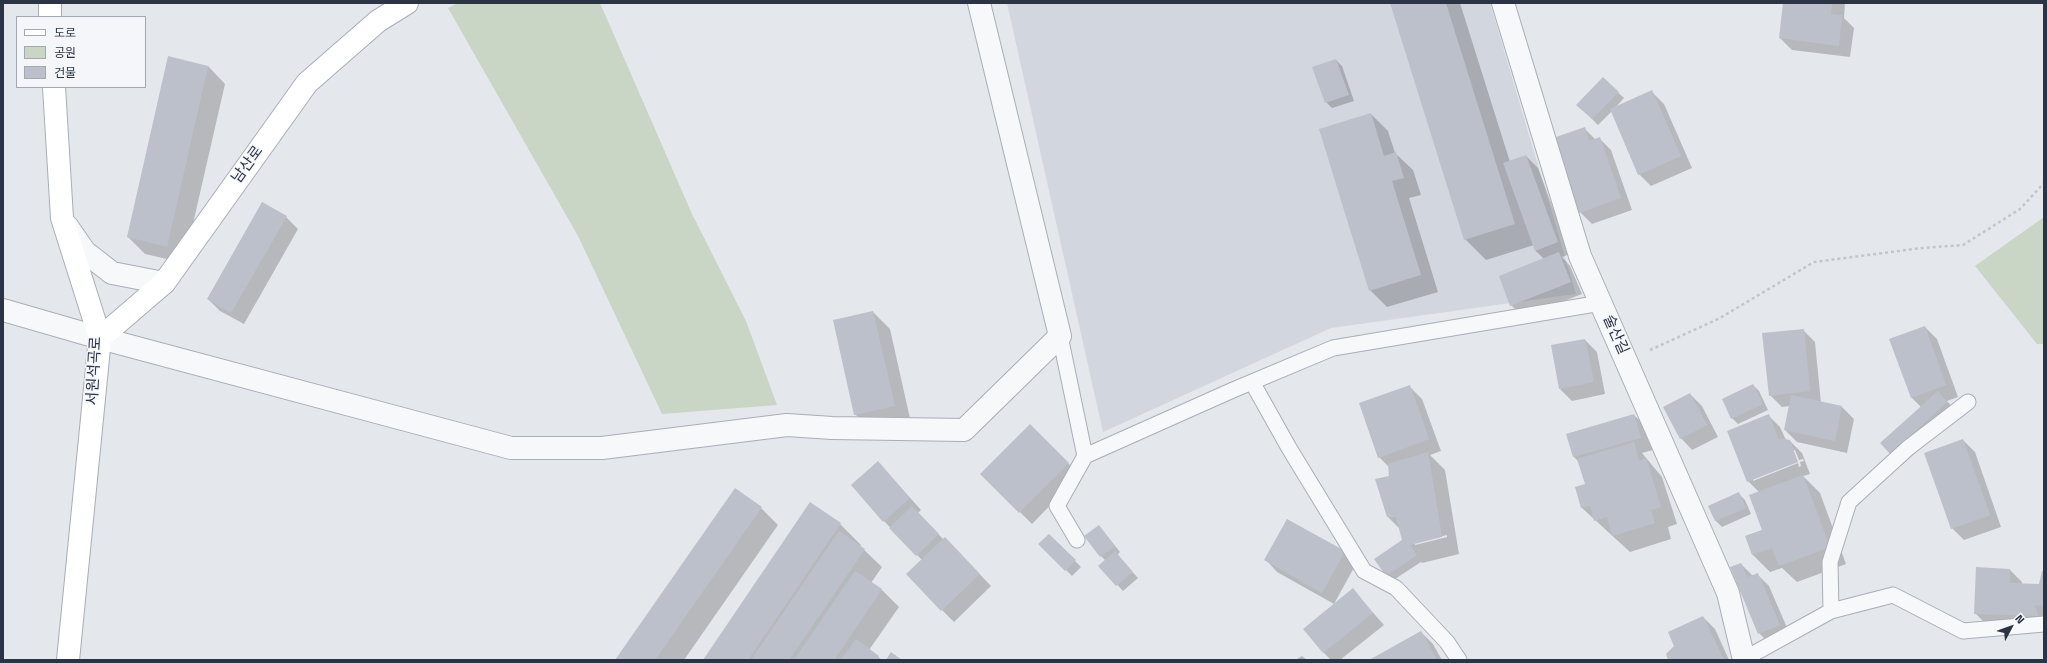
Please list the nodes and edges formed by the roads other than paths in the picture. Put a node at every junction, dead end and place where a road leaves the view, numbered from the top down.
1 (50, 3) edge
2 (407, 3) edge
3 (979, 3) edge
4 (1503, 3) edge
5 (50, 16) edge
6 (54, 88) edge
7 (62, 218) junction
8 (164, 283) junction
9 (1601, 303) junction
10 (3, 310) edge
11 (1060, 336) junction
12 (100, 338) junction
13 (1252, 382) junction
14 (1968, 402) dead end
15 (1085, 456) junction
16 (1077, 540) dead end
17 (1831, 611) junction
18 (2044, 624) edge
19 (68, 660) edge
20 (1459, 660) edge
21 (1744, 660) edge

1 - 5 street
2 - 8 street, 남산로
3 - 11 street
4 - 9 street, 술산길
6 - 7 street, 서원석곡로
7 - 8 street
7 - 12 street, 서원석곡로
8 - 12 street, 남산로
9 - 13 lane
9 - 21 street, 술산길
10 - 12 street
11 - 12 street
11 - 15 lane
12 - 19 street, 서원석곡로
13 - 15 lane
13 - 20 lane
14 - 17 lane
15 - 16 lane
17 - 18 lane
17 - 21 lane

